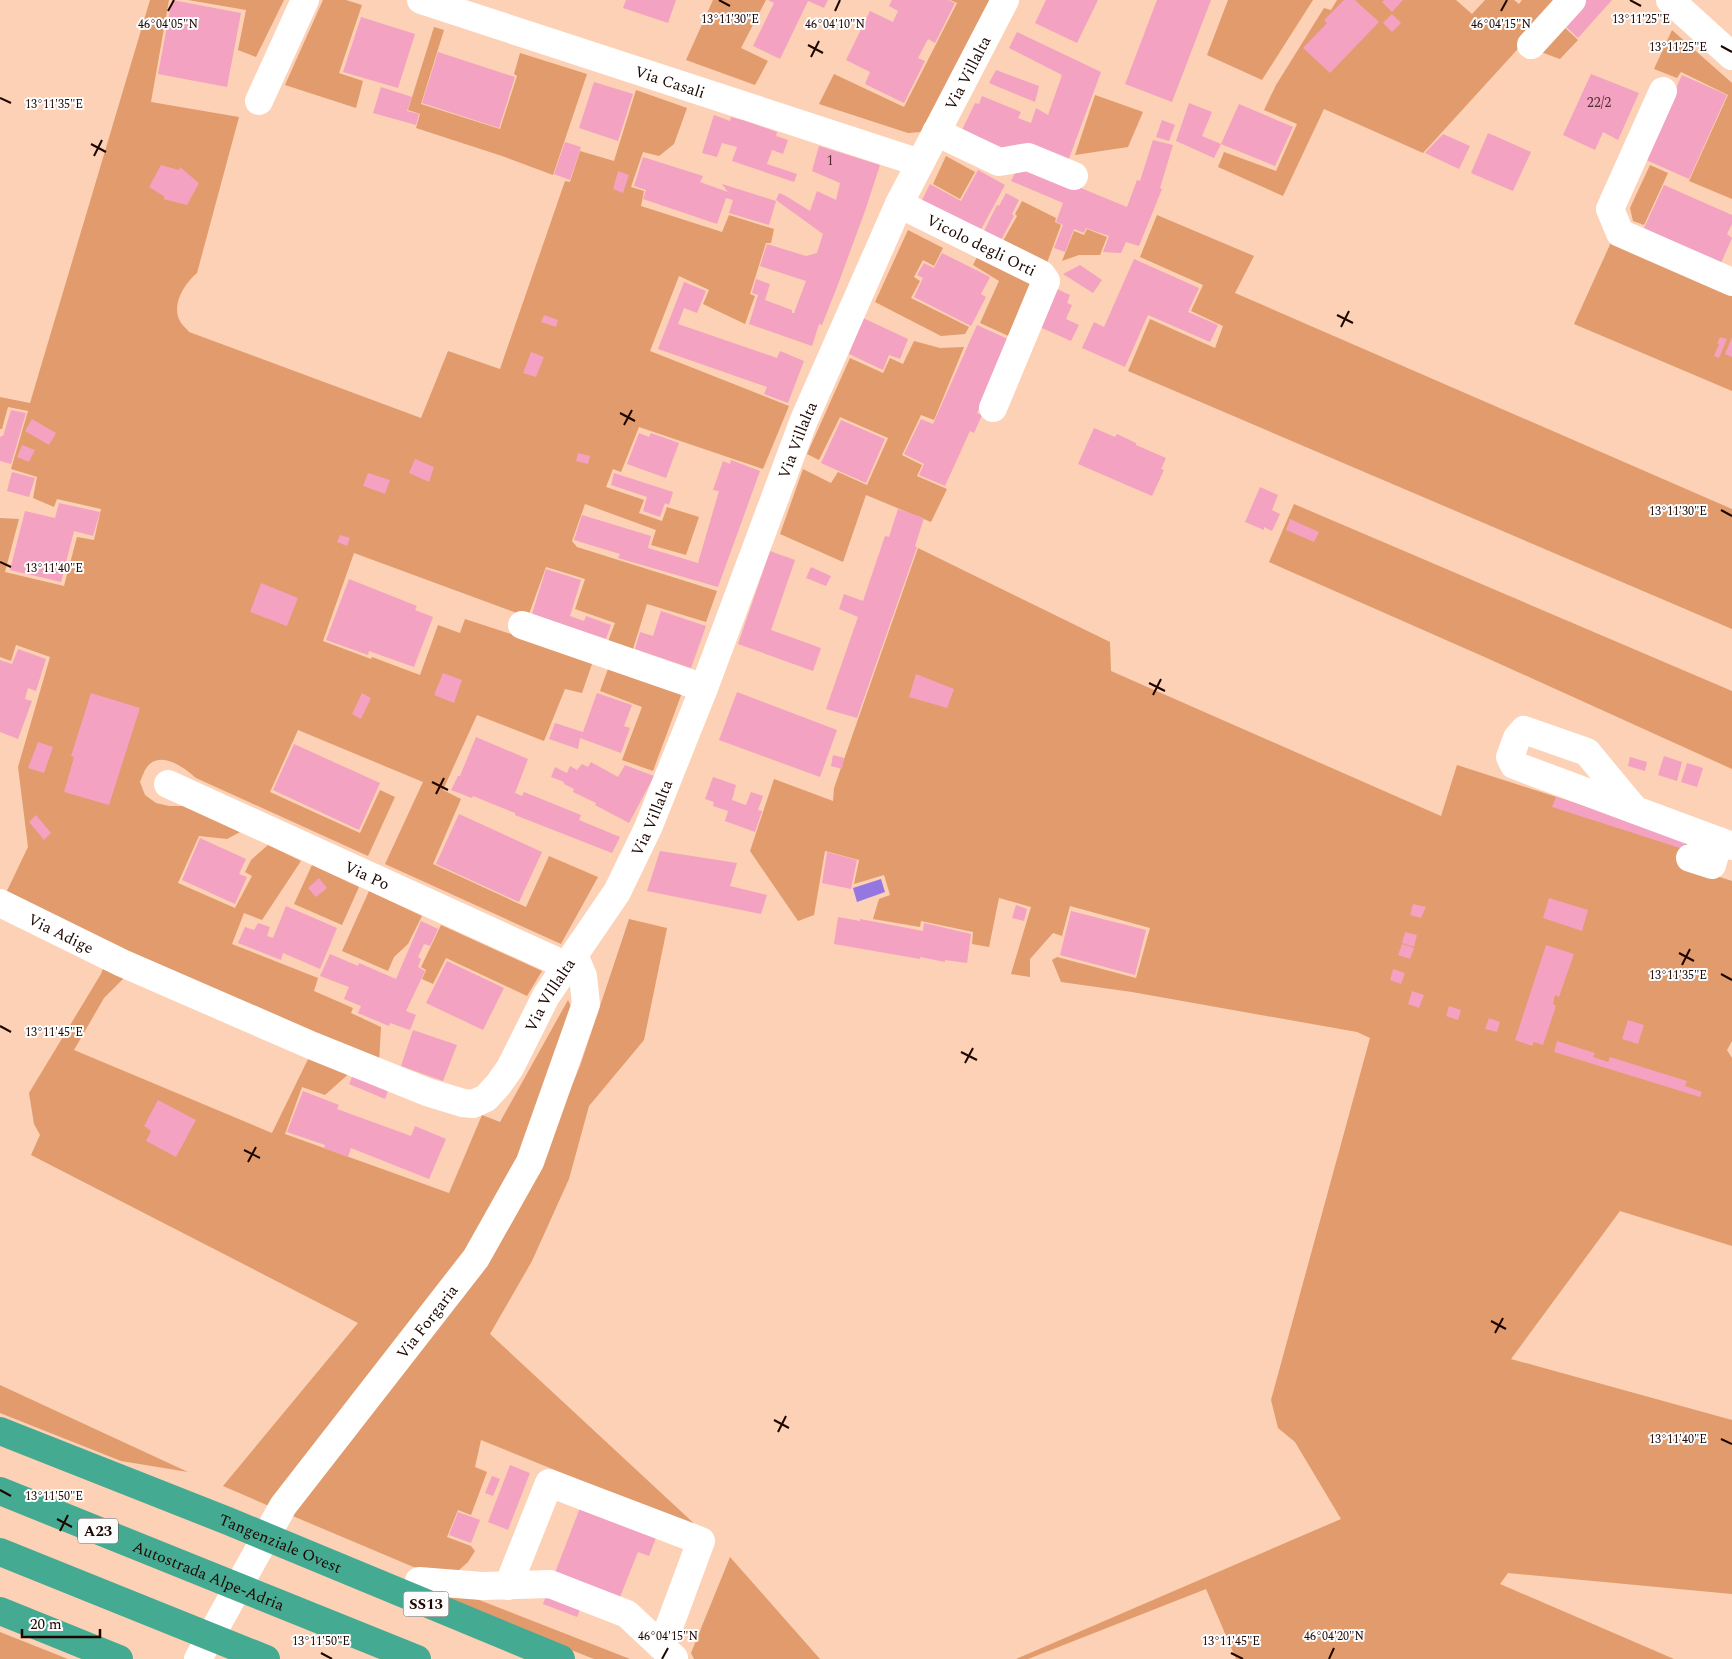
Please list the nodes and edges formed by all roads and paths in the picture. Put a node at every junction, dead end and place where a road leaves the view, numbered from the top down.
1 (305, 0) edge
2 (421, 0) edge
3 (1005, 0) edge
4 (1572, 0) edge
5 (1670, 0) edge
6 (1531, 45) dead end
7 (1732, 56) edge
8 (1664, 91) dead end
9 (259, 101) dead end
10 (936, 132) junction
11 (920, 163) junction
12 (1074, 176) dead end
13 (899, 204) junction
14 (1732, 282) edge
15 (993, 408) dead end
16 (522, 625) dead end
17 (704, 688) junction
18 (168, 784) dead end
19 (1635, 810) dead end
20 (1726, 844) edge
21 (1690, 858) dead end
22 (617, 892) joint
23 (0, 903) edge
24 (570, 961) junction
25 (486, 1098) joint
26 (0, 1431) edge
27 (0, 1491) edge
28 (295, 1542) junction
29 (0, 1552) edge
30 (419, 1581) joint
31 (508, 1586) junction
32 (0, 1611) edge
33 (668, 1653) edge
34 (255, 1655) edge
35 (119, 1659) edge
36 (198, 1659) edge
37 (417, 1659) edge
38 (561, 1659) edge

1 - 9 street
2 - 11 street, Via Casali
3 - 10 street, Via Villalta
4 - 6 street
5 - 7 street
8 - 14 street
10 - 11 street, Via Villalta
10 - 12 street
11 - 13 street, Via Villalta
13 - 15 street, Vicolo degli Orti
13 - 17 street, Via Villalta
16 - 17 street
17 - 22 street, Via Villalta
18 - 24 street, Via Po
19 - 20 street
20 - 21 street
22 - 24 street, Via VIllalta
23 - 25 street, Via Adige
24 - 25 street, Via VIllalta
24 - 36 street, Via Forgaria
26 - 28 highway, Tangenziale Ovest / SS13
27 - 37 highway, Autostrada Alpe-Adria / A23
28 - 30 highway
28 - 38 highway, Tangenziale Ovest / SS13
29 - 34 highway
30 - 31 street
31 - 33 street
31 - 33 street
32 - 35 highway

